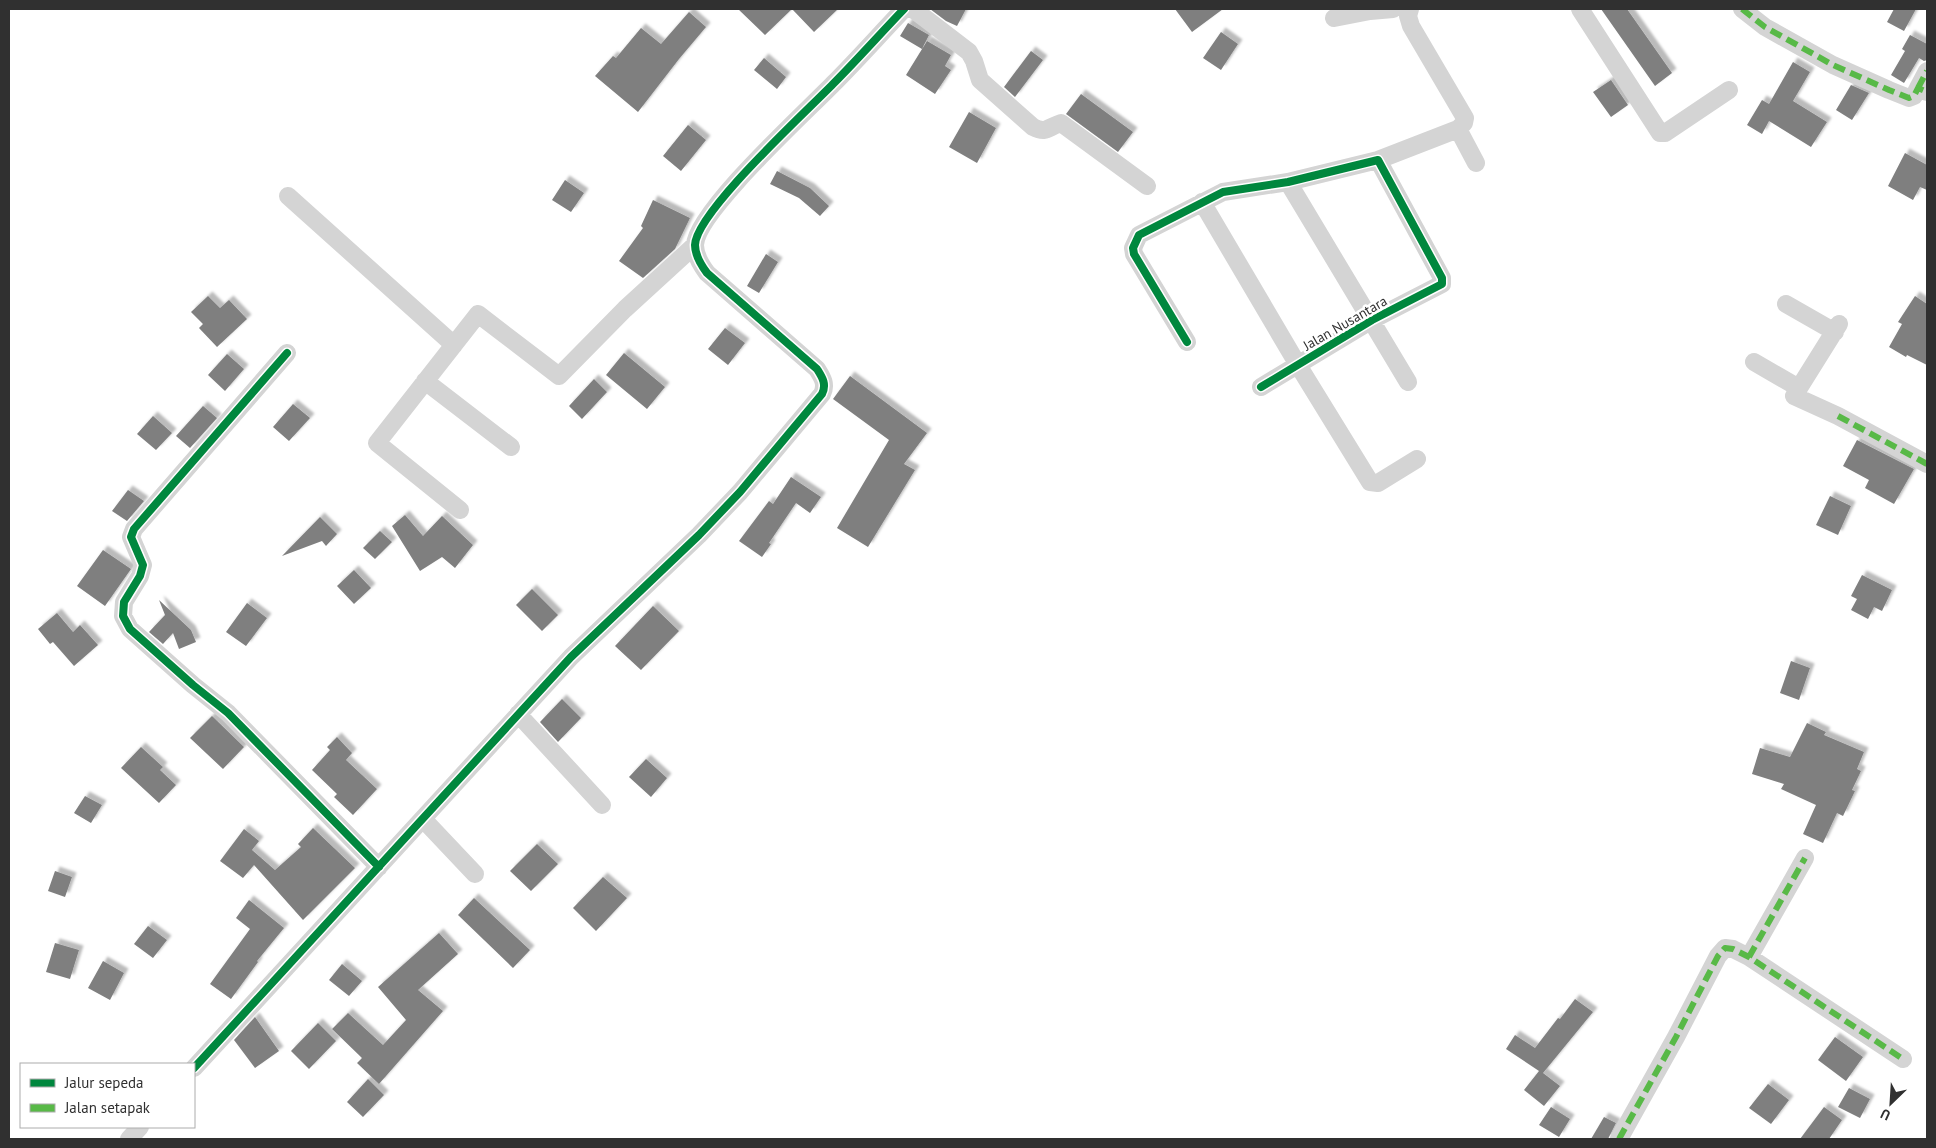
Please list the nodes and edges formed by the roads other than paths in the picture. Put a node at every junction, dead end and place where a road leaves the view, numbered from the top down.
1 (904, 9) edge
2 (913, 9) edge
3 (1393, 9) edge
4 (1410, 9) edge
5 (1580, 9) edge
6 (1742, 9) edge
7 (1334, 18) dead end
8 (1927, 71) edge
9 (1729, 90) dead end
10 (1923, 90) edge
11 (1458, 129) junction
12 (1378, 160) junction
13 (1476, 163) dead end
14 (1288, 182) junction
15 (1147, 186) dead end
16 (288, 196) dead end
17 (1202, 202) junction
18 (695, 245) junction
19 (1786, 304) dead end
20 (1372, 320) junction
21 (1187, 342) dead end
22 (454, 345) junction
23 (287, 353) dead end
24 (1754, 362) dead end
25 (1298, 365) junction
26 (426, 381) junction
27 (1408, 382) dead end
28 (1261, 386) dead end
29 (1799, 388) junction
30 (512, 447) dead end
31 (1417, 459) dead end
32 (1927, 464) edge
33 (460, 510) dead end
34 (518, 714) junction
35 (602, 805) dead end
36 (423, 820) junction
37 (1805, 858) dead end
38 (379, 867) junction
39 (475, 874) dead end
40 (1749, 957) junction
41 (1903, 1059) dead end
42 (195, 1067) edge
43 (139, 1128) edge
44 (130, 1139) edge
45 (1619, 1139) edge

1 - 18 street
2 - 15 street
3 - 7 street
4 - 11 street
5 - 9 street
6 - 10 street
8 - 10 street
11 - 12 street
11 - 13 street
12 - 14 street
12 - 20 street, Jalan Nusantara
14 - 17 street
14 - 20 street
16 - 22 street
17 - 21 street
17 - 25 street
18 - 22 street
18 - 34 street
19 - 29 street
20 - 25 street, Jalan Nusantara
20 - 27 street
22 - 26 street
23 - 38 street
24 - 29 street
25 - 28 street, Jalan Nusantara
25 - 31 street
26 - 30 street
26 - 33 street
29 - 32 street
34 - 35 street
34 - 36 street
36 - 38 street
36 - 39 street
37 - 40 street
38 - 42 street
40 - 41 street
40 - 45 street
43 - 44 street

